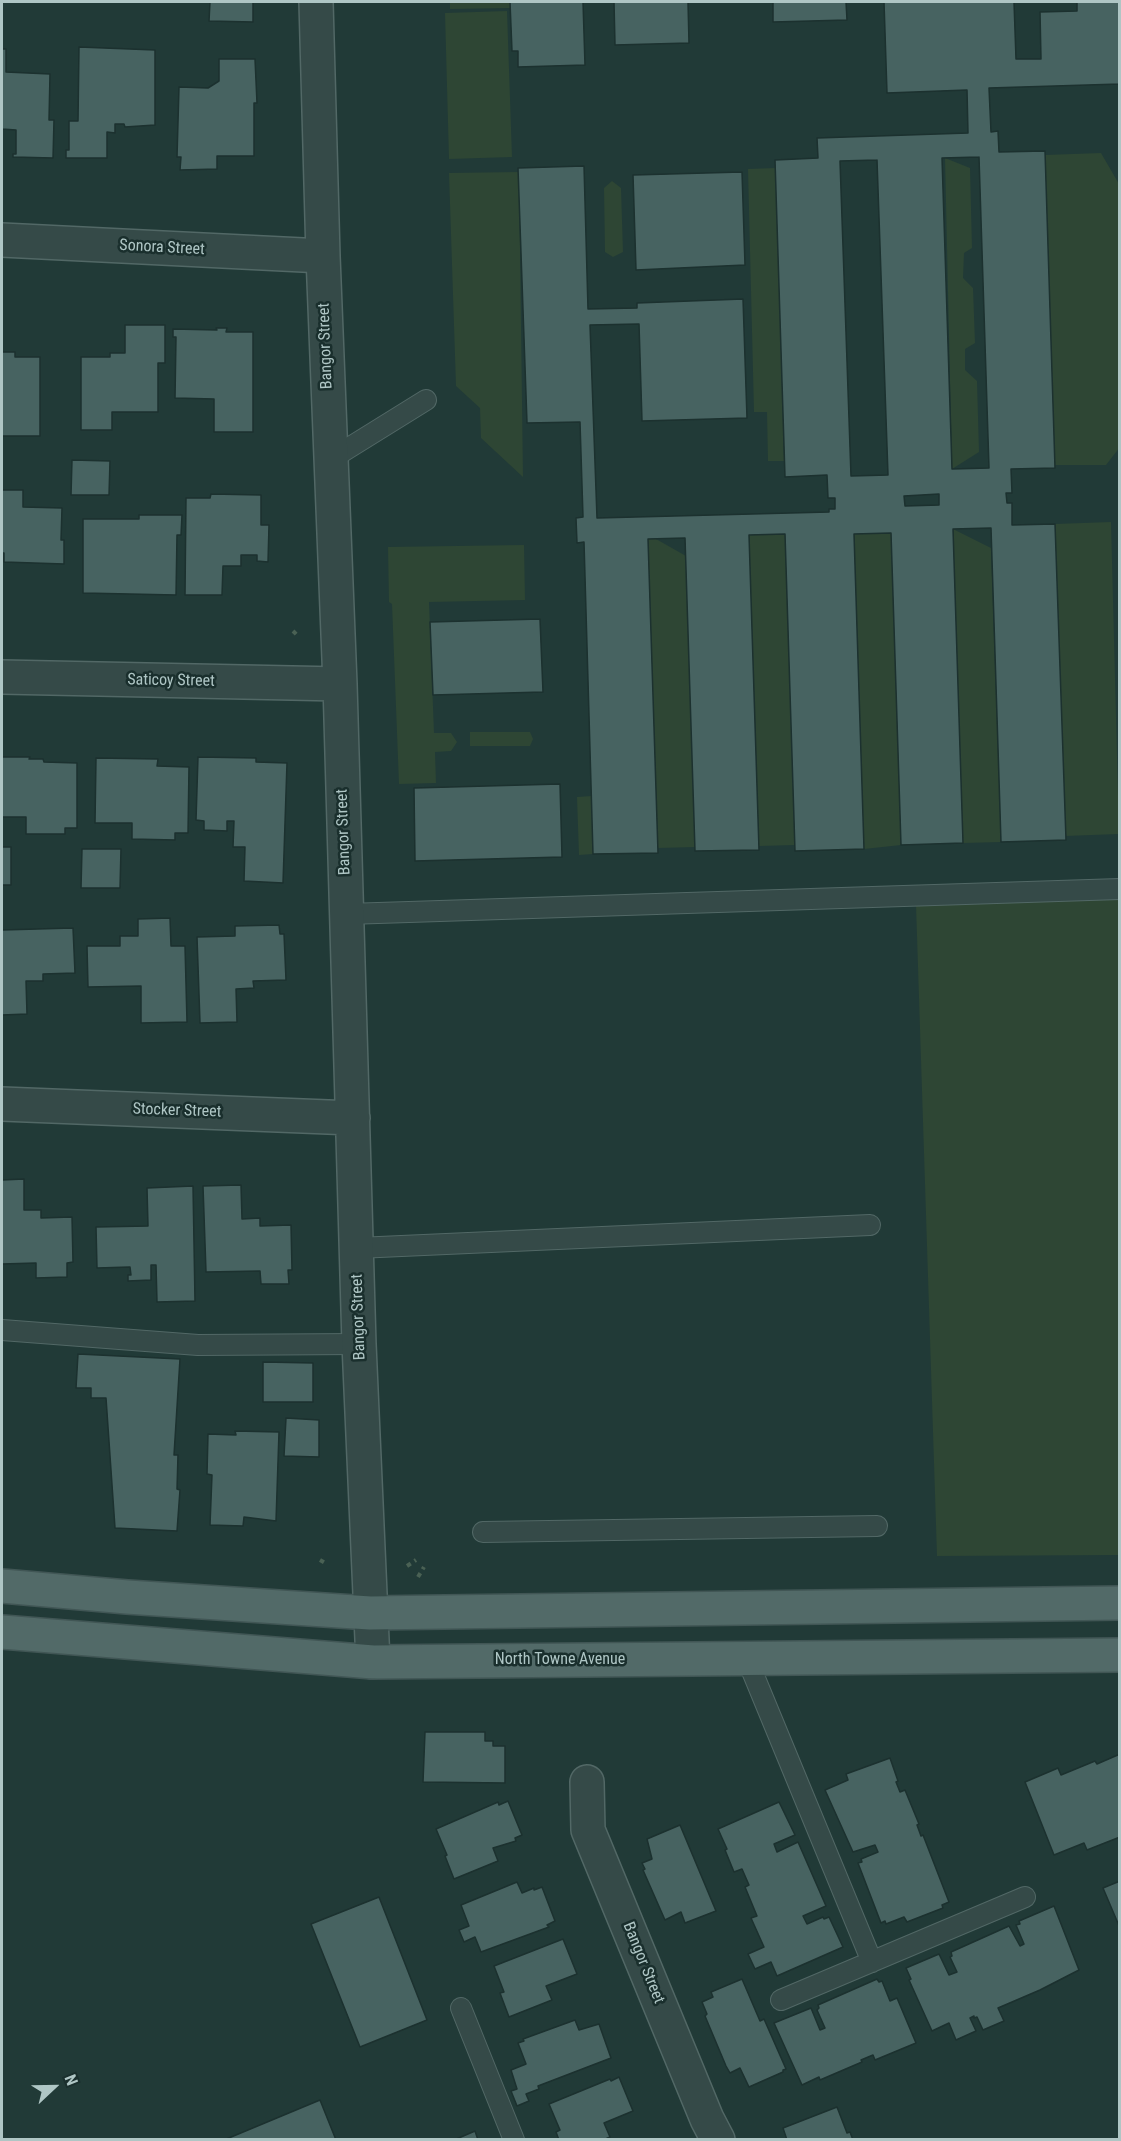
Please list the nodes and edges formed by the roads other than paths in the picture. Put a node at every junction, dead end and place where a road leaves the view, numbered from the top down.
1 (316, 2) edge
2 (2, 240) edge
3 (322, 256) junction
4 (426, 400) dead end
5 (331, 459) junction
6 (2, 677) edge
7 (340, 684) junction
8 (1119, 889) edge
9 (347, 914) junction
10 (2, 1104) edge
11 (353, 1118) junction
12 (870, 1225) dead end
13 (357, 1248) junction
14 (2, 1330) edge
15 (359, 1344) junction
16 (877, 1526) dead end
17 (483, 1532) dead end
18 (2, 1587) edge
19 (1119, 1603) edge
20 (370, 1613) junction
21 (2, 1632) edge
22 (1119, 1656) edge
23 (747, 1659) junction
24 (373, 1662) junction
25 (587, 1782) dead end
26 (1024, 1897) dead end
27 (872, 1962) junction
28 (781, 2000) dead end
29 (461, 2008) dead end
30 (514, 2139) edge
31 (718, 2139) edge

1 - 3 street, Bangor Street
2 - 3 street, Sonora Street
3 - 5 street, Bangor Street
4 - 5 lane
5 - 7 street, Bangor Street
6 - 7 street, Saticoy Street
7 - 9 street, Bangor Street
8 - 9 lane
9 - 11 street, Bangor Street
10 - 11 street, Stocker Street
11 - 13 street, Bangor Street
12 - 13 lane
13 - 15 street, Bangor Street
14 - 15 lane
15 - 20 street, Bangor Street
16 - 17 lane
18 - 20 main road
19 - 20 main road
20 - 24 street, Bangor Street
21 - 24 main road, North Towne Avenue
22 - 23 main road, North Towne Avenue
23 - 24 main road, North Towne Avenue
23 - 27 lane
25 - 31 street, Bangor Street
26 - 27 lane
27 - 28 lane
29 - 30 lane

